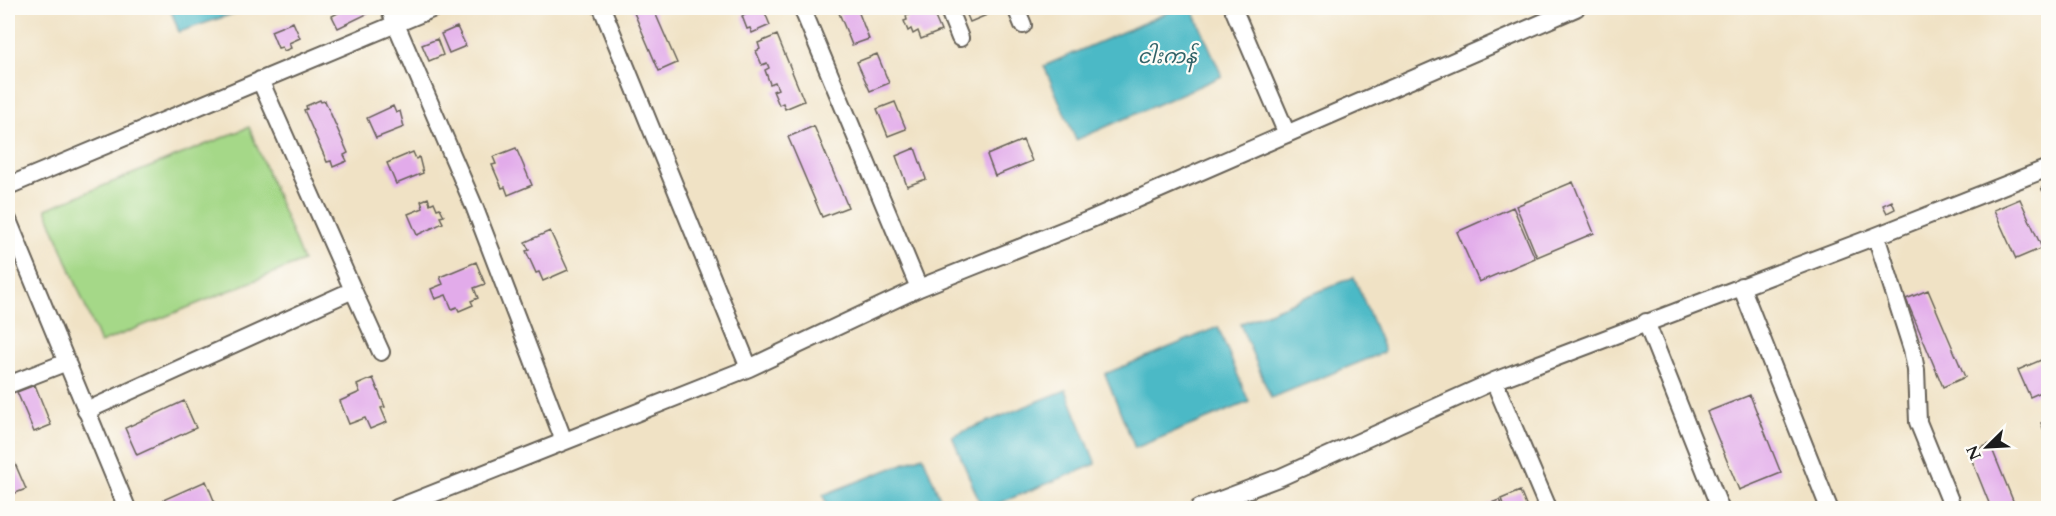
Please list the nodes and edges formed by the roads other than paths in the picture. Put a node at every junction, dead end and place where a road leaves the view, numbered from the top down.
1 (434, 8) edge
2 (602, 8) edge
3 (802, 8) edge
4 (948, 8) edge
5 (1016, 8) edge
6 (1233, 8) edge
7 (1576, 8) edge
8 (392, 15) edge
9 (1023, 25) dead end
10 (960, 38) dead end
11 (260, 80) junction
12 (1287, 134) junction
13 (2043, 170) edge
14 (8, 186) edge
15 (9, 225) edge
16 (1876, 236) junction
17 (1741, 286) junction
18 (919, 288) junction
19 (352, 290) junction
20 (1646, 322) junction
21 (381, 352) dead end
22 (67, 362) junction
23 (749, 368) junction
24 (1494, 381) junction
25 (8, 385) edge
26 (87, 411) junction
27 (564, 441) junction
28 (127, 508) edge
29 (397, 508) edge
30 (1200, 508) edge
31 (1548, 508) edge
32 (1720, 508) edge
33 (1829, 508) edge
34 (1953, 508) edge

1 - 8 street
2 - 23 street
3 - 18 street
4 - 10 street
5 - 9 street
6 - 12 street
7 - 12 street
8 - 11 street
8 - 27 street
11 - 14 street
11 - 19 street
12 - 18 street
13 - 16 street
15 - 22 street
16 - 17 street
16 - 34 street
17 - 20 street
17 - 33 street
18 - 23 street
19 - 21 street
19 - 26 street
20 - 24 street
20 - 32 street
22 - 25 street
22 - 26 street
23 - 27 street
24 - 30 street
24 - 31 street
26 - 28 street
27 - 29 street

